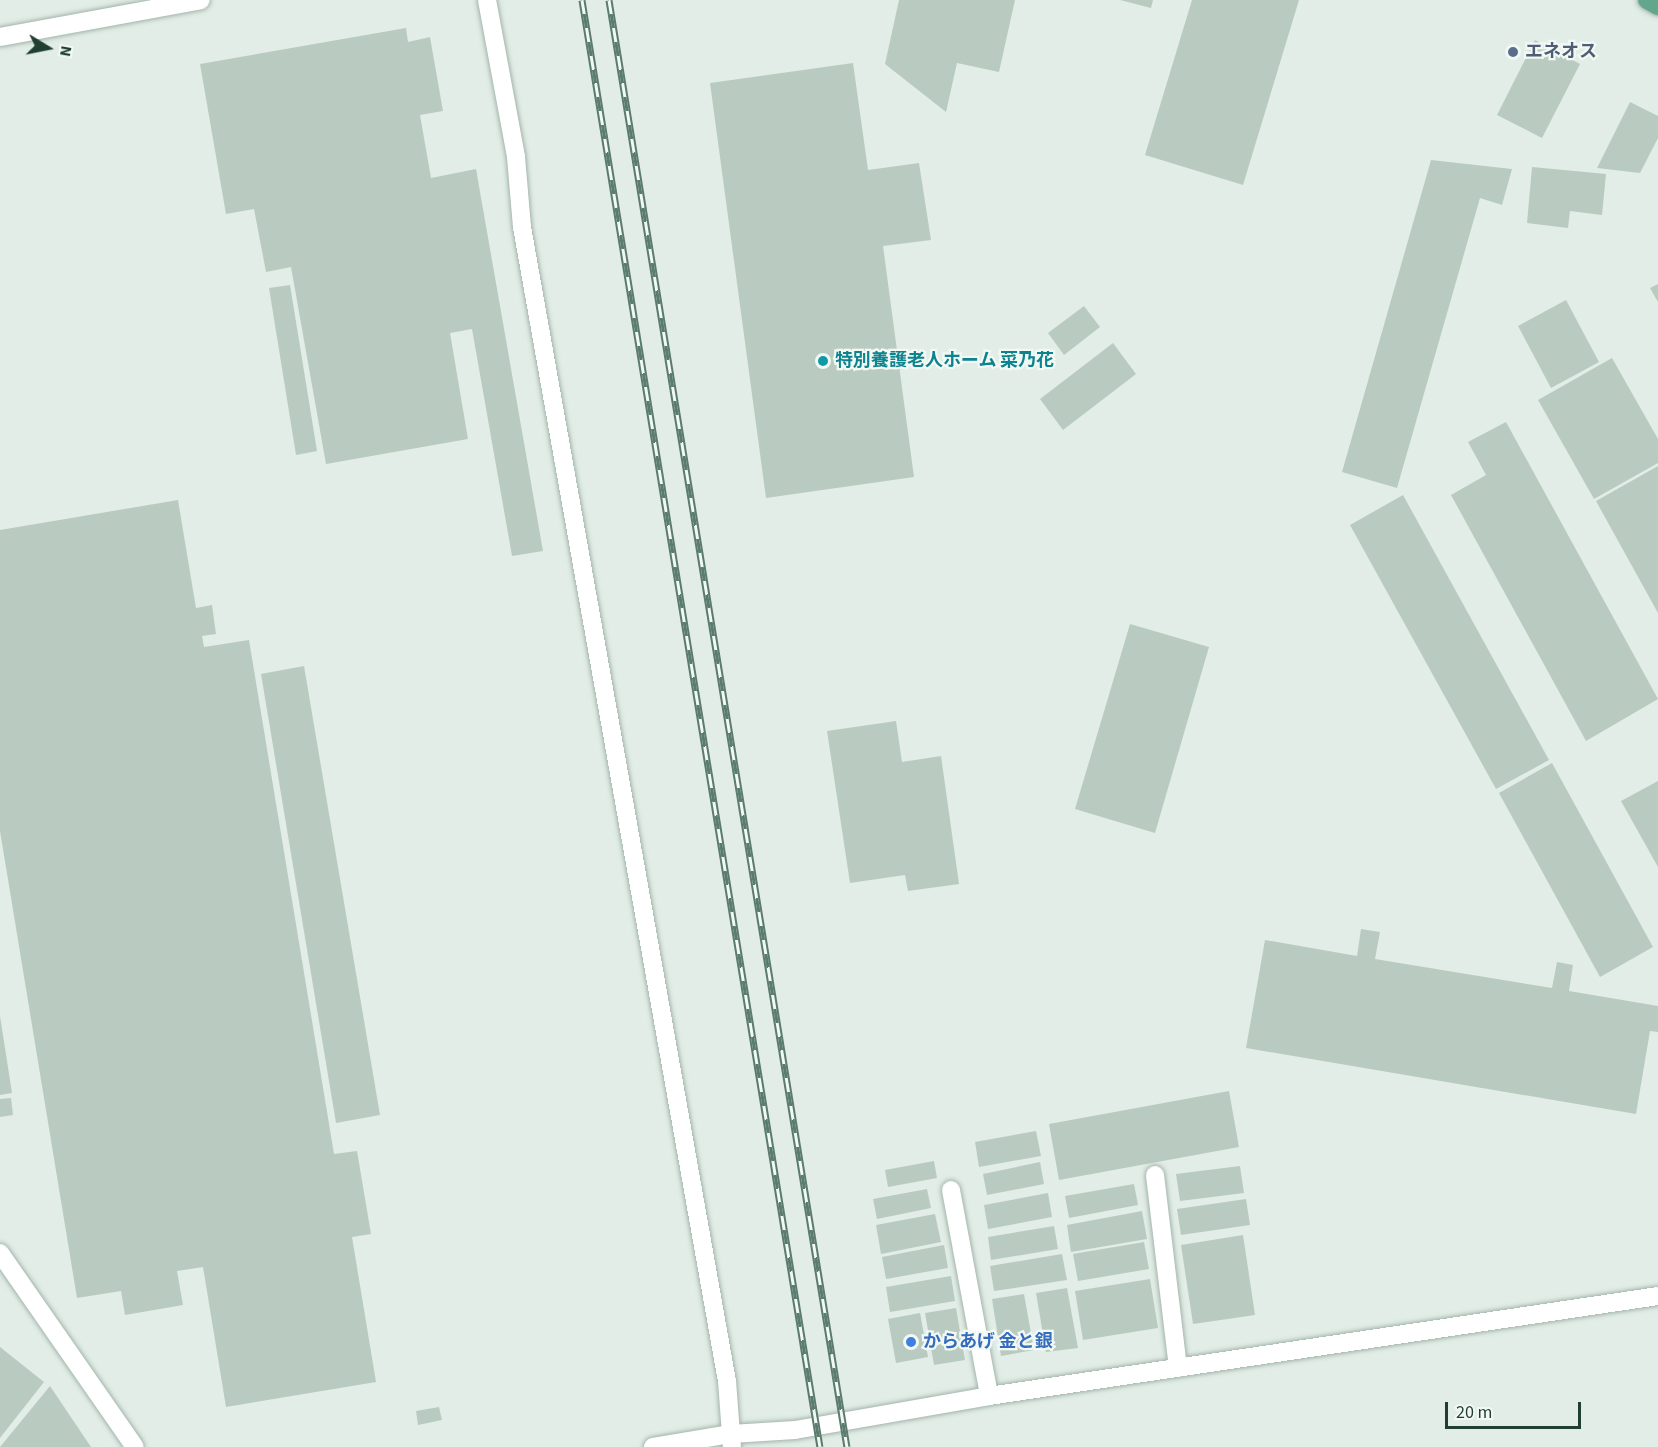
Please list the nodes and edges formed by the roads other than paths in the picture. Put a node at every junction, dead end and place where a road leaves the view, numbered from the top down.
1 (201, 0) edge
2 (487, 0) edge
3 (1647, 0) edge
4 (1658, 6) edge
5 (0, 37) edge
6 (1155, 1175) dead end
7 (951, 1190) dead end
8 (0, 1253) edge
9 (1658, 1296) edge
10 (1178, 1368) junction
11 (989, 1396) junction
12 (731, 1440) edge
13 (135, 1447) edge
14 (653, 1447) edge

1 - 5 street
2 - 12 street
3 - 4 main road
6 - 10 street
7 - 11 street
8 - 13 street
9 - 10 street
10 - 11 street
11 - 12 street
12 - 14 street

